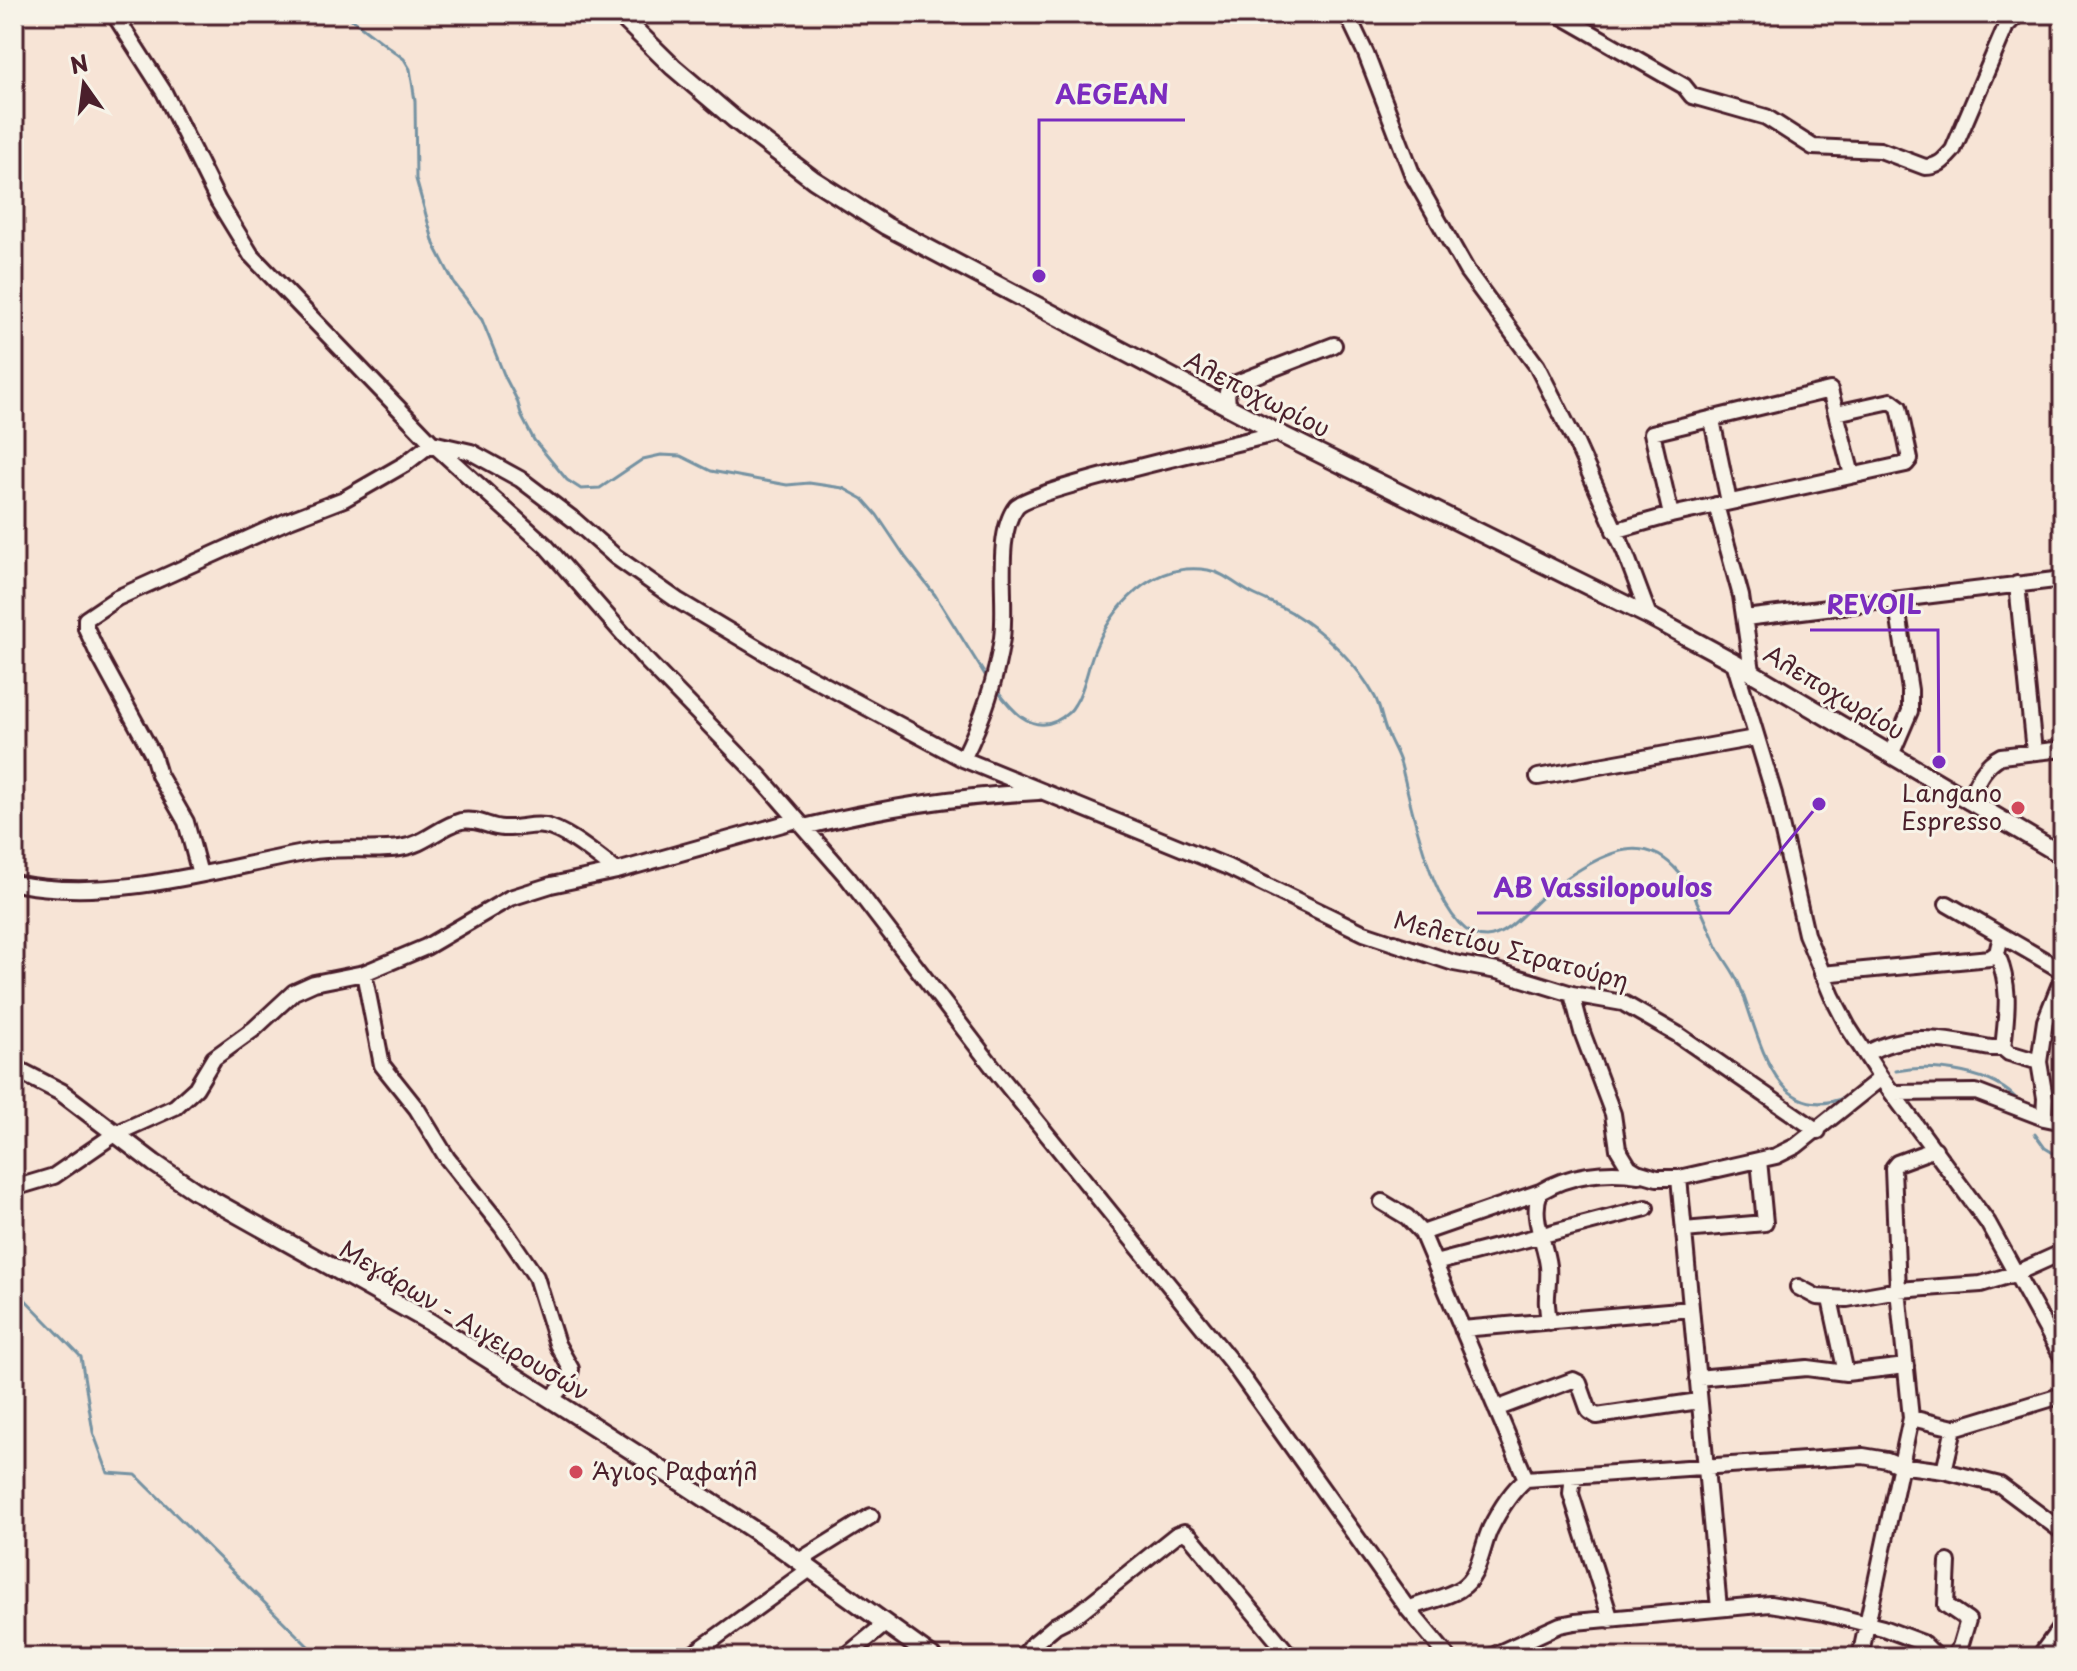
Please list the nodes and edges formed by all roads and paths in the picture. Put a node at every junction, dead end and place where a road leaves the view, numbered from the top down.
1 (114, 14) edge
2 (619, 14) edge
3 (1347, 14) edge
4 (1558, 14) edge
5 (2018, 14) edge
6 (1334, 345) dead end
7 (1228, 407) junction
8 (1836, 413) junction
9 (1712, 420) junction
10 (1278, 433) junction
11 (432, 443) junction
12 (1852, 475) junction
13 (1723, 504) junction
14 (1671, 515) junction
15 (1614, 531) junction
16 (2063, 579) edge
17 (2017, 584) junction
18 (1896, 600) junction
19 (1649, 616) junction
20 (1745, 618) junction
21 (1734, 662) junction
22 (1752, 671) junction
23 (1755, 738) junction
24 (2063, 749) edge
25 (2034, 752) junction
26 (1891, 755) junction
27 (963, 759) junction
28 (1538, 777) dead end
29 (1042, 791) junction
30 (1968, 801) junction
31 (800, 823) junction
32 (2063, 856) edge
33 (617, 871) junction
34 (200, 874) junction
35 (14, 883) edge
36 (1947, 904) dead end
37 (2001, 936) junction
38 (1997, 953) junction
39 (364, 973) junction
40 (2063, 973) edge
41 (1822, 974) junction
42 (1572, 994) junction
43 (2003, 1048) junction
44 (1866, 1054) junction
45 (2039, 1062) junction
46 (14, 1068) edge
47 (1881, 1078) junction
48 (1893, 1093) junction
49 (2044, 1118) junction
50 (2063, 1122) edge
51 (1818, 1131) junction
52 (115, 1134) junction
53 (1935, 1149) junction
54 (1759, 1160) junction
55 (1647, 1176) junction
56 (1679, 1178) junction
57 (14, 1188) edge
58 (1540, 1192) junction
59 (1382, 1202) dead end
60 (1646, 1208) dead end
61 (1684, 1230) junction
62 (1422, 1233) junction
63 (1540, 1235) junction
64 (2063, 1252) edge
65 (1435, 1263) junction
66 (2014, 1274) junction
67 (1798, 1287) dead end
68 (1898, 1290) junction
69 (1830, 1299) junction
70 (1691, 1309) junction
71 (1550, 1322) junction
72 (1462, 1329) junction
73 (2063, 1359) edge
74 (1906, 1366) junction
75 (1846, 1373) junction
76 (1697, 1378) junction
77 (2063, 1395) edge
78 (551, 1399) junction
79 (1699, 1401) junction
80 (1496, 1409) junction
81 (1911, 1418) junction
82 (1954, 1428) junction
83 (1899, 1465) junction
84 (1705, 1467) junction
85 (1944, 1471) junction
86 (1577, 1476) junction
87 (1526, 1479) junction
88 (871, 1516) dead end
89 (2063, 1532) edge
90 (1948, 1562) dead end
91 (805, 1565) junction
92 (1719, 1608) junction
93 (1408, 1609) junction
94 (1611, 1620) junction
95 (885, 1624) junction
96 (1867, 1624) junction
97 (2063, 1624) edge
98 (1282, 1654) edge
99 (689, 1657) edge
100 (845, 1657) edge
101 (932, 1657) edge
102 (1023, 1657) edge
103 (1448, 1657) edge
104 (1490, 1657) edge
105 (1860, 1657) edge
106 (1937, 1657) edge
107 (1953, 1657) edge
108 (2039, 1657) edge

1 - 11 street
2 - 7 main road, Αλεποχωρίου
3 - 15 street
4 - 5 street
6 - 7 street
7 - 10 main road, Αλεποχωρίου
8 - 9 street
8 - 12 street
8 - 12 street
9 - 13 street
9 - 14 street
10 - 19 main road, Αλεποχωρίου
10 - 27 street
11 - 27 street, Μελετίου Στρατούρη
11 - 31 street
11 - 34 street
12 - 13 street
13 - 14 street
13 - 20 street
14 - 15 street
15 - 19 street
16 - 17 street
17 - 18 street
17 - 25 street
18 - 20 street
18 - 26 street
19 - 21 main road, Αλεποχωρίου
20 - 22 street
21 - 22 main road, Αλεποχωρίου
21 - 23 street
22 - 26 main road, Αλεποχωρίου
23 - 28 street
23 - 41 street
24 - 25 street
25 - 30 street
26 - 30 main road, Αλεποχωρίου
27 - 29 street, Μελετίου Στρατούρη
29 - 31 street
29 - 42 street, Μελετίου Στρατούρη
30 - 32 main road
31 - 33 street
31 - 93 street
33 - 34 street
33 - 39 street
34 - 35 street
36 - 37 street
37 - 38 street
37 - 40 street
38 - 41 street
38 - 43 street
39 - 52 street
39 - 78 street
40 - 45 street
41 - 44 street
42 - 51 street, Μελετίου Στρατούρη
42 - 55 street
43 - 44 street
43 - 45 street
44 - 47 street
45 - 49 street
46 - 52 main road, Μεγάρων - Αιγειρουσών
47 - 48 street
47 - 51 street
48 - 49 street
48 - 53 street
49 - 50 street
51 - 54 street
52 - 57 street
52 - 78 main road, Μεγάρων - Αιγειρουσών
53 - 66 street
53 - 68 street
54 - 56 street
54 - 61 street
55 - 56 street
55 - 58 street
56 - 61 street
58 - 62 street
58 - 63 street
59 - 62 street
60 - 63 street
61 - 70 street
62 - 65 street
63 - 65 street
63 - 71 street
64 - 66 street
65 - 72 street
66 - 68 street
66 - 73 street
67 - 69 street
68 - 69 street
68 - 74 street
69 - 75 street
70 - 71 street
70 - 76 street
71 - 72 street
72 - 80 street
74 - 75 street
74 - 81 street
75 - 76 street
76 - 79 street
77 - 82 street
78 - 91 main road, Μεγάρων - Αιγειρουσών
79 - 80 street
79 - 84 street
80 - 87 street
81 - 82 street
81 - 83 street
82 - 85 street
83 - 84 street
83 - 85 street
83 - 96 street
84 - 86 street
84 - 92 street
85 - 89 street
86 - 87 street
86 - 94 street
87 - 93 street
88 - 91 street
90 - 107 street
91 - 95 main road, Μεγάρων - Αιγειρουσών
91 - 99 street
92 - 94 street
92 - 96 street
93 - 103 street
94 - 104 street
95 - 100 street
95 - 101 main road, Μεγάρων - Αιγειρουσών
96 - 105 street
96 - 106 street
97 - 108 street
98 - 102 street

